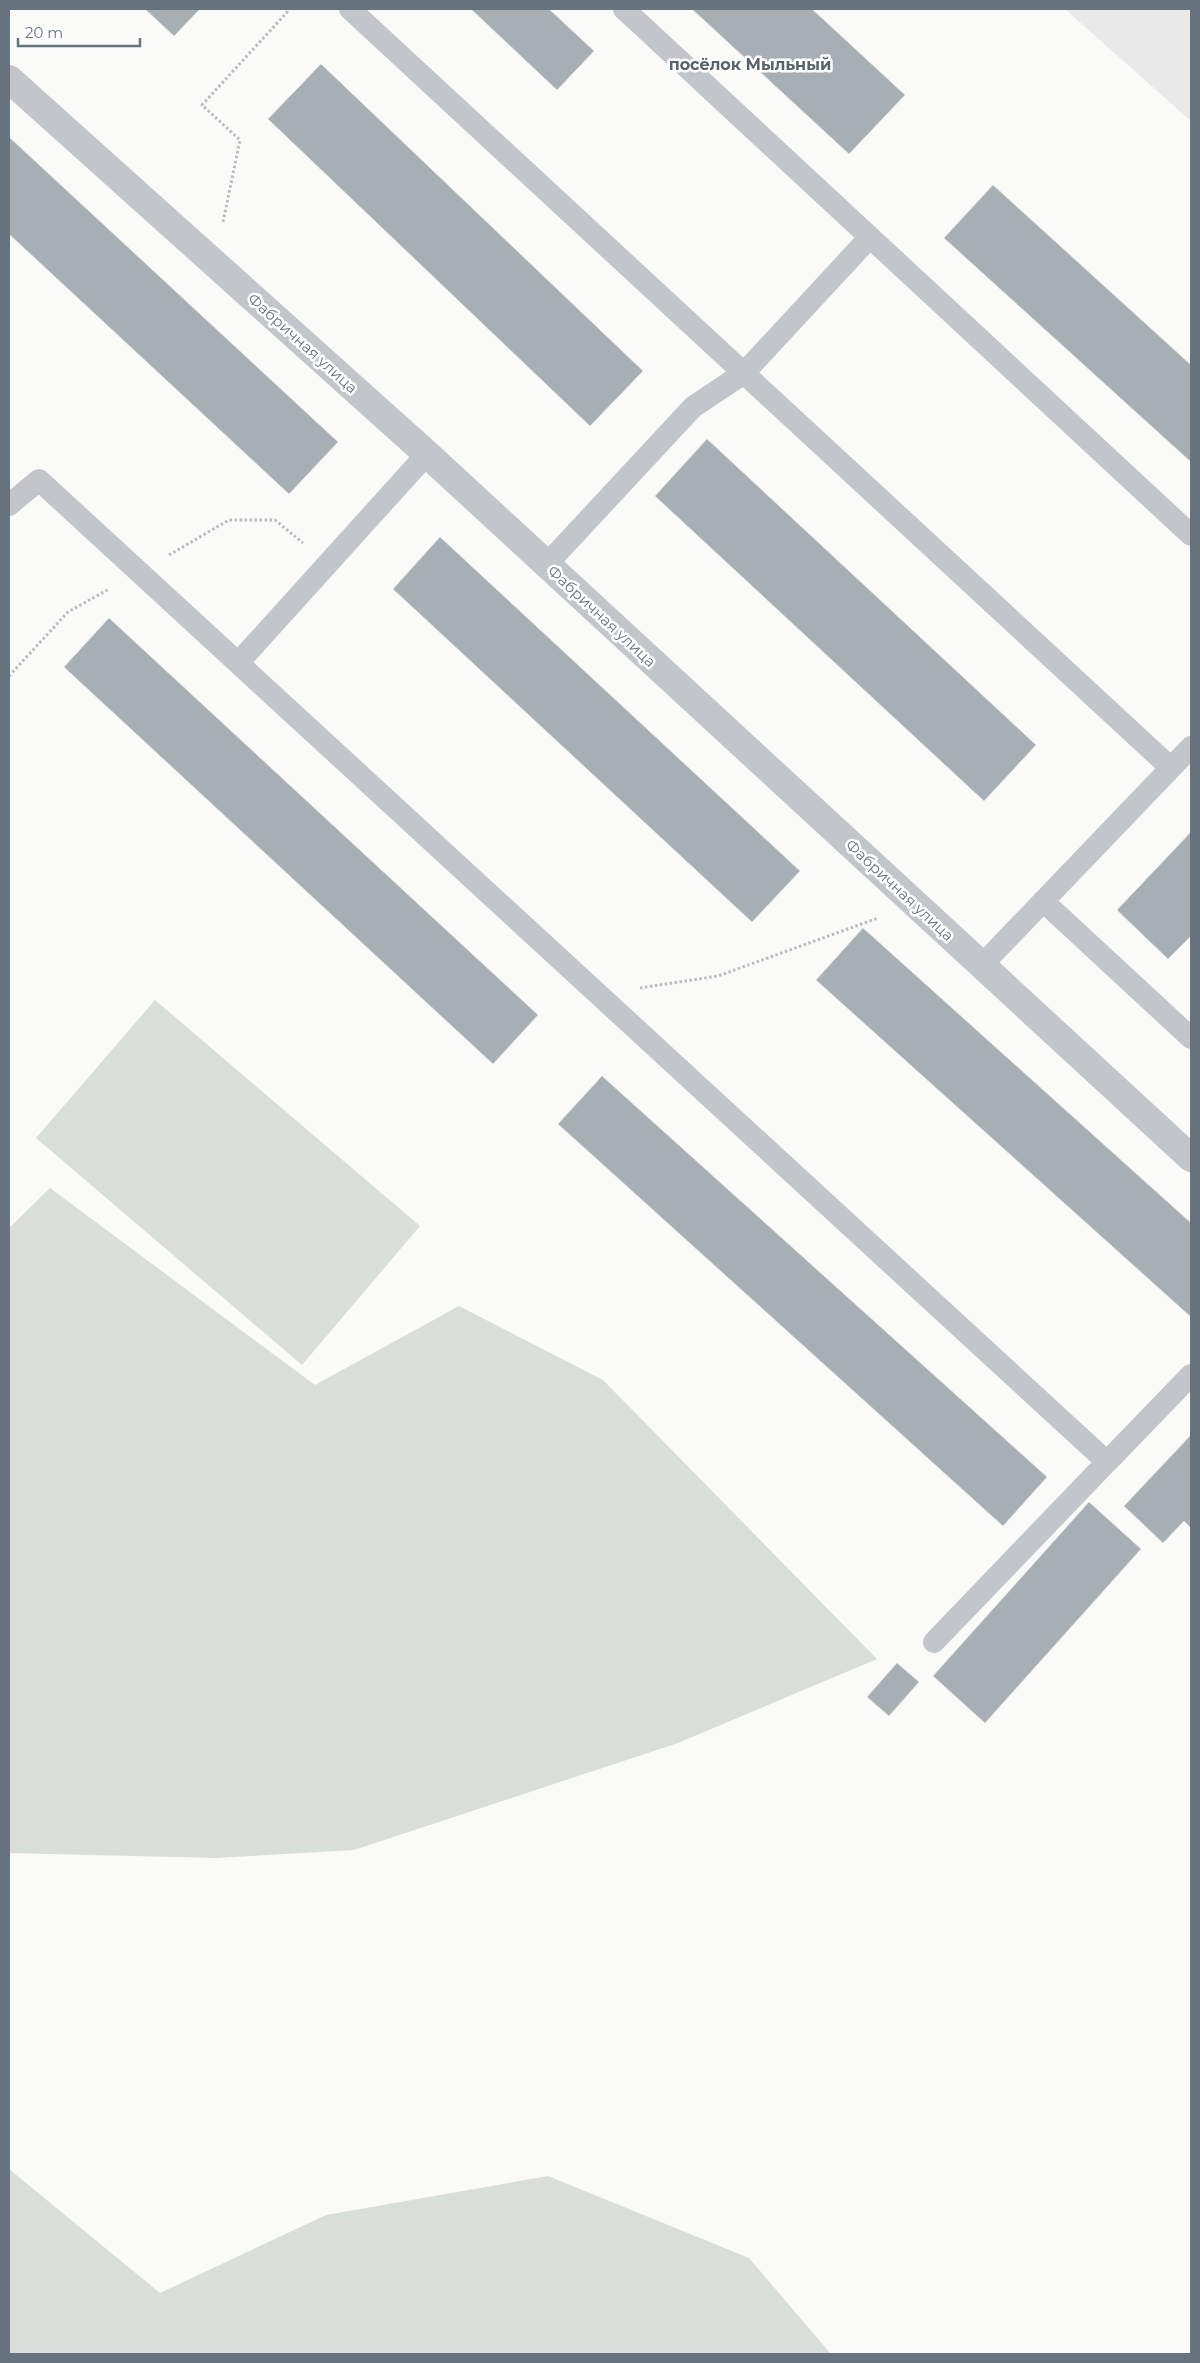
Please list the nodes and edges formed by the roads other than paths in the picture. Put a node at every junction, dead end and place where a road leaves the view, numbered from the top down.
1 (350, 9) edge
2 (624, 9) edge
3 (9, 79) edge
4 (870, 237) junction
5 (744, 373) junction
6 (427, 454) junction
7 (9, 505) edge
8 (1191, 535) edge
9 (546, 564) junction
10 (238, 663) junction
11 (1191, 747) edge
12 (1171, 768) junction
13 (1043, 901) junction
14 (982, 965) junction
15 (1191, 1038) edge
16 (1191, 1158) edge
17 (1191, 1374) edge
18 (1107, 1462) junction
19 (934, 1642) dead end

1 - 5 lane
2 - 4 lane
3 - 6 street, Фабричная улица
4 - 5 lane
4 - 8 lane
5 - 9 lane
5 - 12 lane
6 - 9 street, Фабричная улица
6 - 10 lane
7 - 10 lane
9 - 14 street, Фабричная улица
10 - 18 lane
11 - 12 lane
12 - 13 lane
13 - 14 lane
13 - 15 lane
14 - 16 street, Фабричная улица
17 - 18 lane
18 - 19 lane

